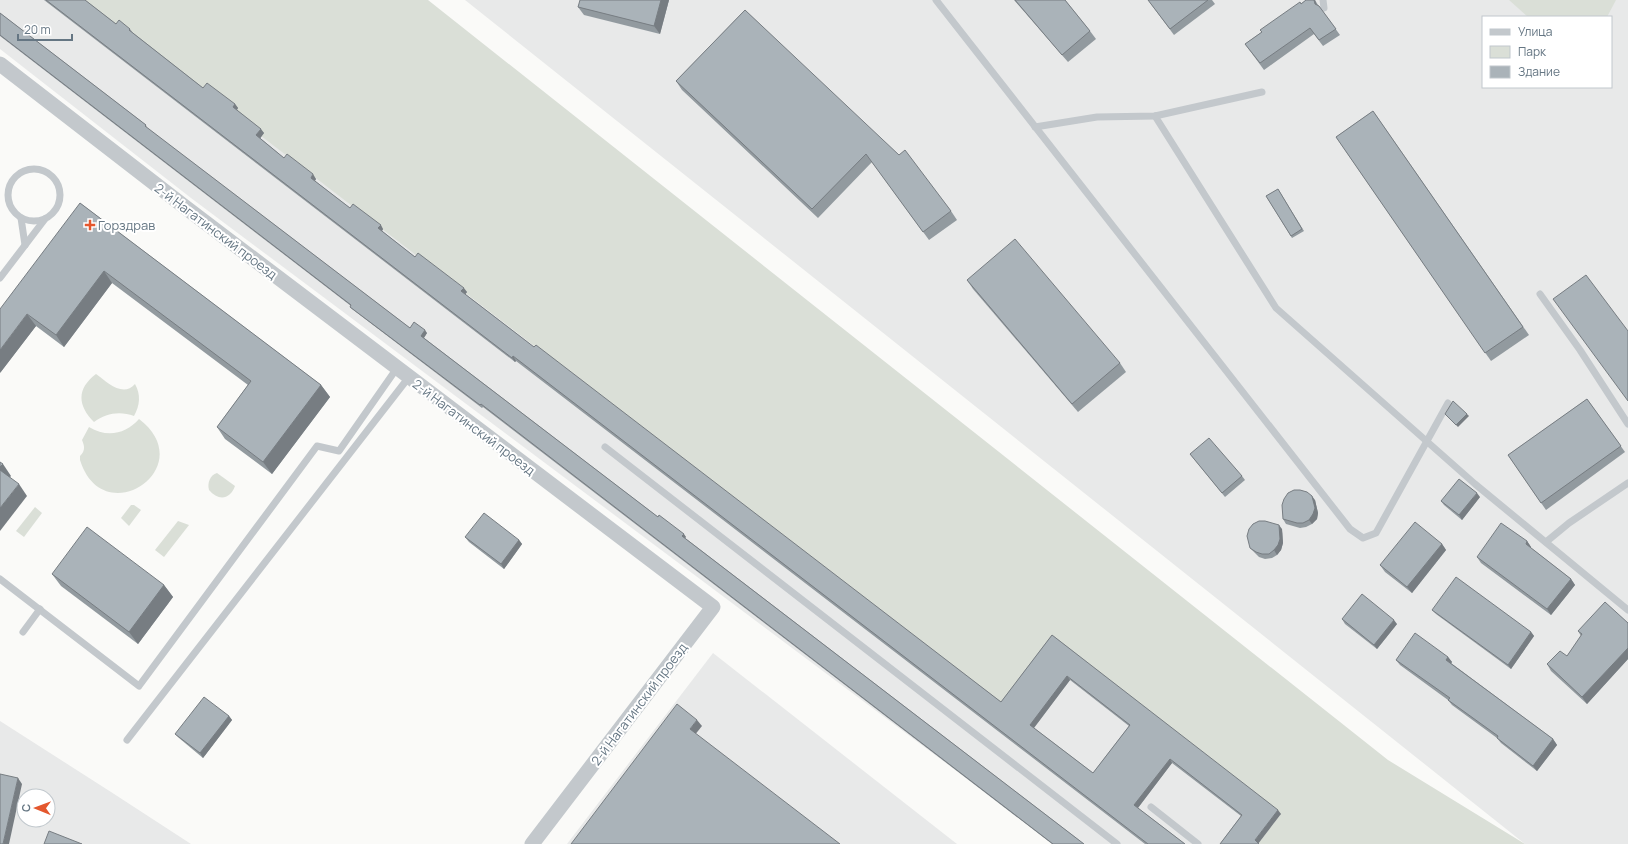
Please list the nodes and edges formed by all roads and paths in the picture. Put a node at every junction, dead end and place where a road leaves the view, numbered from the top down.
1 (936, 0) edge
2 (1323, 0) edge
3 (1324, 8) dead end
4 (0, 64) edge
5 (1262, 92) dead end
6 (1155, 116) junction
7 (1035, 127) junction
8 (21, 218) junction
9 (45, 219) junction
10 (25, 246) junction
11 (0, 278) edge
12 (1540, 294) dead end
13 (397, 368) junction
14 (409, 377) junction
15 (1448, 402) dead end
16 (1628, 424) edge
17 (1427, 440) junction
18 (606, 447) dead end
19 (1628, 483) edge
20 (1546, 542) junction
21 (0, 579) edge
22 (40, 610) junction
23 (1628, 610) edge
24 (22, 632) dead end
25 (127, 740) dead end
26 (1151, 807) dead end
27 (532, 844) edge
28 (1118, 844) edge
29 (1198, 844) edge

1 - 7 lane
2 - 3 lane
4 - 13 street, 2-й Нагатинский проезд
5 - 6 lane
6 - 7 lane
6 - 17 lane
7 - 17 lane
8 - 9 lane
8 - 9 lane
8 - 10 lane
9 - 10 lane
10 - 11 lane
12 - 16 lane
13 - 14 street, 2-й Нагатинский проезд
13 - 22 lane
14 - 25 lane
14 - 27 street, 2-й Нагатинский проезд
15 - 17 lane
17 - 20 lane
18 - 28 lane
19 - 20 lane
20 - 23 lane
21 - 22 lane
22 - 24 lane
26 - 29 lane

